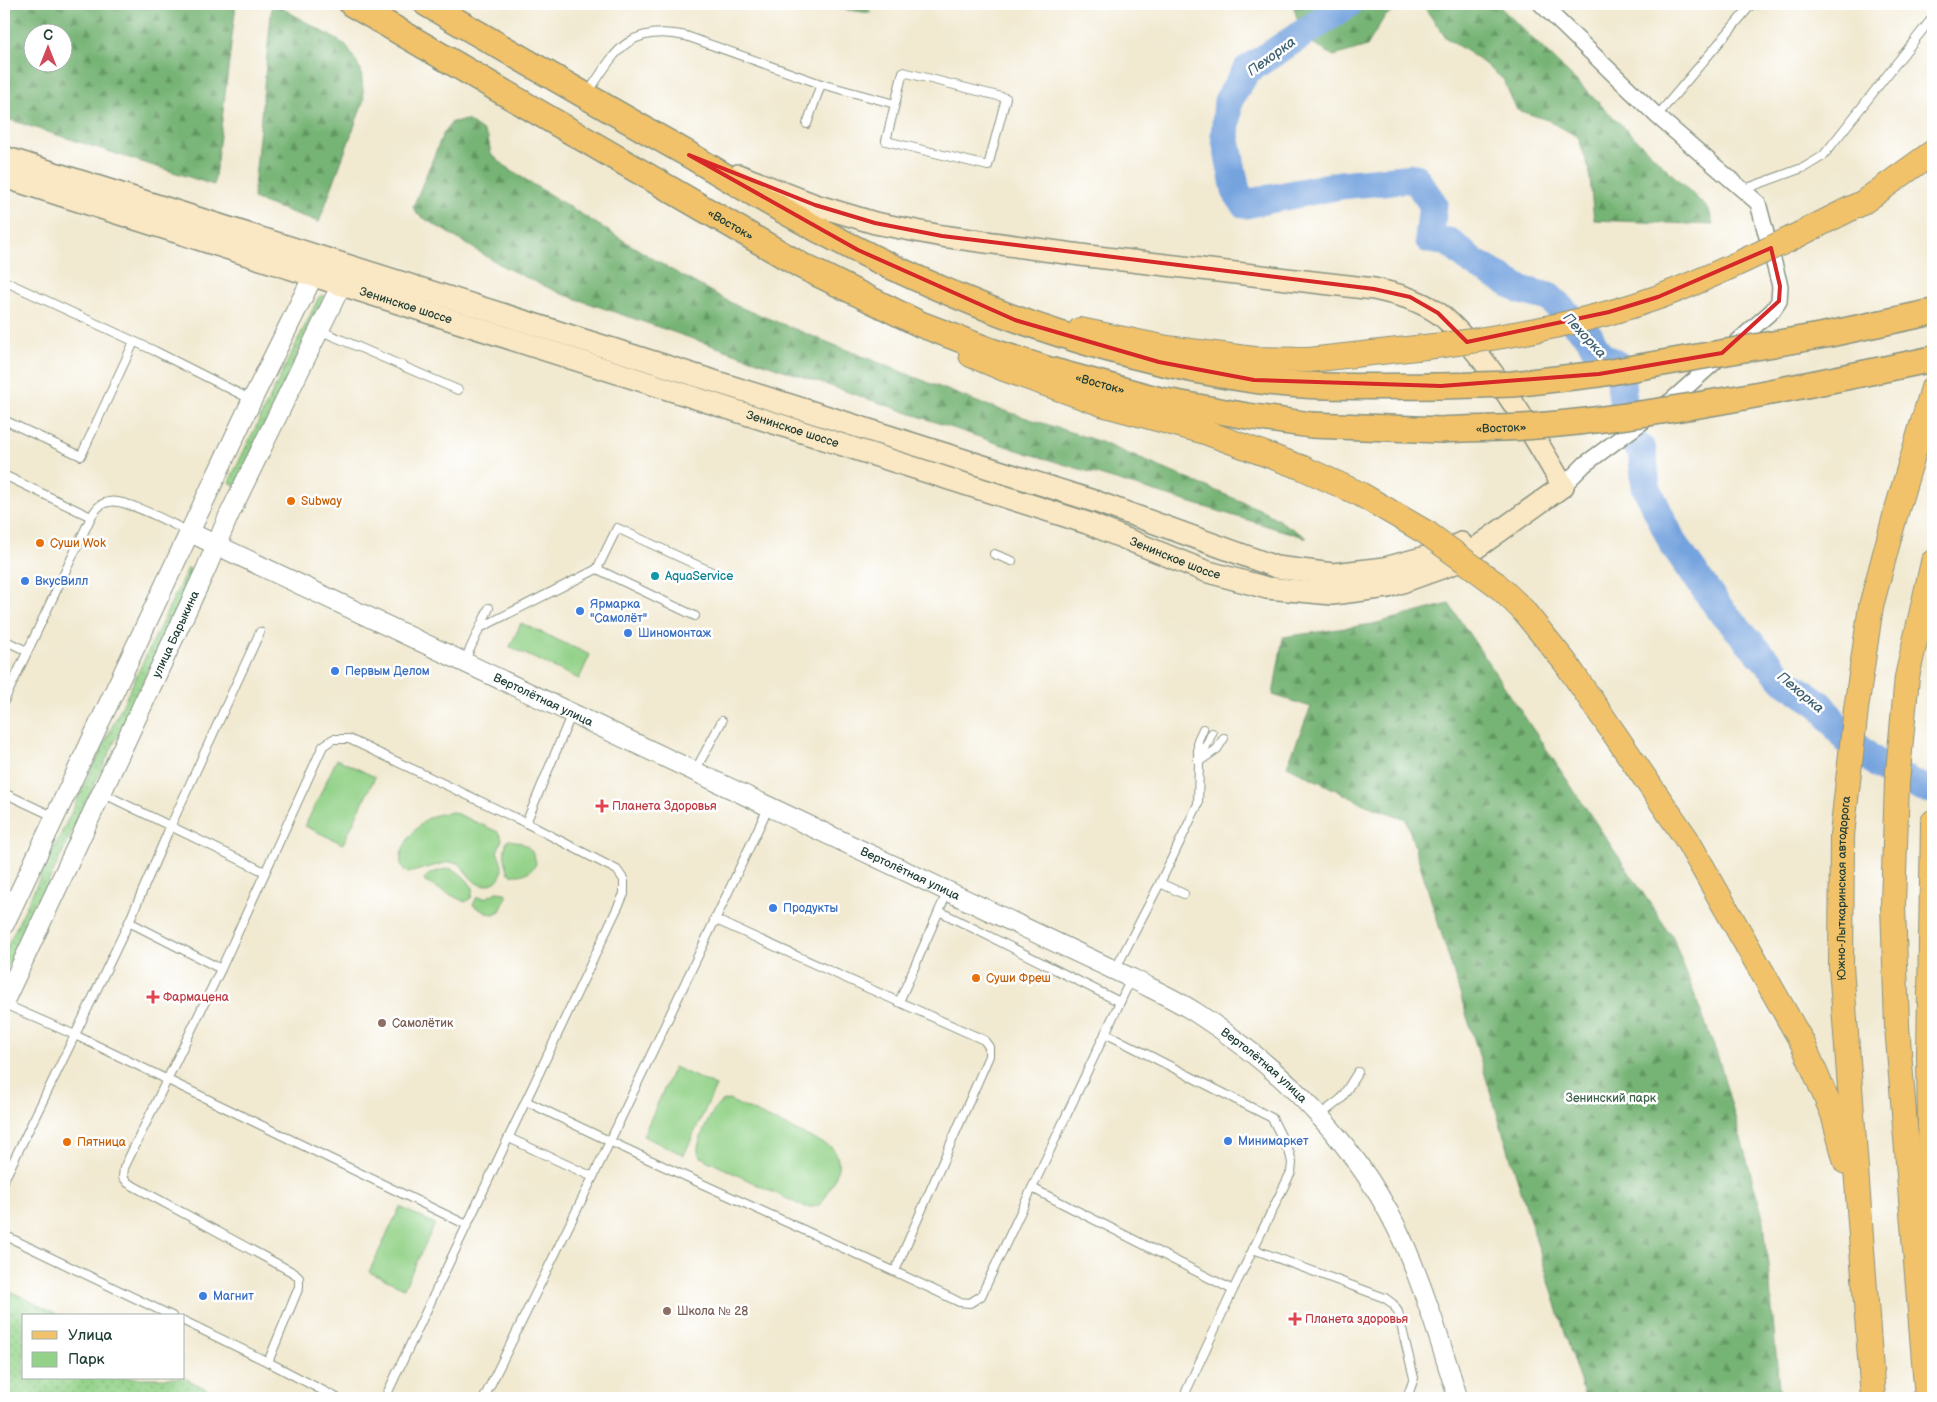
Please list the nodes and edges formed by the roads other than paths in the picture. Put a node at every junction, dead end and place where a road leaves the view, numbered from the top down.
1 (352, 4) edge
2 (426, 4) edge
3 (1752, 4) edge
4 (1551, 7) edge
5 (1933, 17) edge
6 (821, 84) junction
7 (586, 97) junction
8 (895, 104) junction
9 (1657, 116) junction
10 (808, 124) dead end
11 (1933, 152) edge
12 (689, 155) junction
13 (4, 158) edge
14 (4, 177) edge
15 (1742, 190) junction
16 (802, 266) junction
17 (317, 267) junction
18 (346, 276) junction
19 (4, 281) edge
20 (947, 292) junction
21 (1933, 312) edge
22 (319, 330) junction
23 (134, 342) junction
24 (1933, 359) edge
25 (1933, 388) edge
26 (458, 390) dead end
27 (252, 400) junction
28 (4, 420) edge
29 (4, 475) edge
30 (1563, 486) junction
31 (91, 516) junction
32 (189, 532) junction
33 (216, 545) junction
34 (994, 554) dead end
35 (1012, 560) dead end
36 (1933, 562) edge
37 (597, 569) junction
38 (714, 573) dead end
39 (489, 608) dead end
40 (695, 616) dead end
41 (480, 628) junction
42 (260, 632) dead end
43 (4, 640) edge
44 (27, 651) junction
45 (464, 662) junction
46 (4, 701) edge
47 (572, 713) junction
48 (722, 721) dead end
49 (1203, 729) dead end
50 (1212, 733) dead end
51 (1224, 738) dead end
52 (1198, 762) junction
53 (695, 771) junction
54 (4, 793) edge
55 (102, 793) junction
56 (768, 806) junction
57 (55, 817) junction
58 (1933, 822) edge
59 (526, 823) junction
60 (171, 825) junction
61 (265, 872) junction
62 (1160, 883) junction
63 (948, 890) junction
64 (1184, 894) dead end
65 (939, 911) junction
66 (714, 919) junction
67 (129, 922) junction
68 (4, 924) edge
69 (221, 969) junction
70 (1123, 974) junction
71 (899, 1002) junction
72 (1120, 1002) junction
73 (4, 1003) edge
74 (1105, 1033) junction
75 (75, 1035) junction
76 (1358, 1072) dead end
77 (167, 1079) junction
78 (526, 1101) junction
79 (1319, 1116) junction
80 (509, 1138) junction
81 (610, 1142) junction
82 (593, 1177) junction
83 (4, 1180) edge
84 (1032, 1188) junction
85 (1861, 1220) junction
86 (467, 1225) junction
87 (4, 1234) edge
88 (1254, 1249) junction
89 (895, 1271) junction
90 (1233, 1290) junction
91 (168, 1314) edge
92 (185, 1321) edge
93 (1933, 1340) edge
94 (268, 1362) junction
95 (337, 1398) edge
96 (385, 1398) edge
97 (484, 1398) edge
98 (1183, 1398) edge
99 (1407, 1398) edge
100 (1458, 1398) edge
101 (1873, 1398) edge
102 (1927, 1398) edge

1 - 16 highway, «Восток»
2 - 7 highway
3 - 9 lane
4 - 9 street
5 - 15 lane
6 - 7 lane
6 - 8 lane
6 - 10 lane
7 - 12 highway
8 - 8 lane
9 - 15 street
11 - 20 main road, bridge
12 - 20 highway
12 - 30 main road
13 - 17 main road, Зенинское шоссе
14 - 17 main road, Зенинское шоссе
15 - 30 street, bridge
16 - 24 highway, «Восток», bridge
16 - 85 main road, bridge
17 - 18 main road, Зенинское шоссе
17 - 27 street
18 - 22 street, улица Барыкина
18 - 30 main road, Зенинское шоссе
19 - 23 lane
20 - 21 highway, bridge
22 - 26 lane
22 - 33 street, улица Барыкина
23 - 27 lane
23 - 28 lane
25 - 85 main road, Южно-Лыткаринская автодорога
27 - 32 street
29 - 31 lane
31 - 32 lane
31 - 44 lane
32 - 33 street, Вертолётная улица
32 - 57 street
33 - 45 street, Вертолётная улица
33 - 55 street, улица Барыкина
34 - 35 lane
36 - 102 main road
37 - 38 lane
37 - 40 lane
37 - 41 lane
39 - 41 lane
41 - 45 lane
42 - 60 lane
43 - 44 lane
44 - 46 lane
45 - 47 street, Вертолётная улица
47 - 53 street, Вертолётная улица
47 - 59 lane
48 - 53 lane
49 - 52 lane
50 - 52 lane
51 - 52 lane
52 - 62 lane
53 - 56 street, Вертолётная улица
54 - 57 lane
55 - 60 lane
55 - 73 street, улица Барыкина
56 - 63 street, Вертолётная улица
56 - 66 lane
57 - 68 street
58 - 93 main road
59 - 61 lane
59 - 78 lane
60 - 61 lane
60 - 67 lane
61 - 69 lane
62 - 64 lane
62 - 70 lane
63 - 65 lane
63 - 70 street, Вертолётная улица
65 - 71 lane
65 - 72 lane
66 - 71 lane
66 - 81 lane
67 - 69 lane
67 - 75 lane
69 - 77 lane
70 - 72 lane
70 - 79 street, Вертолётная улица
71 - 89 lane
72 - 74 lane
73 - 75 lane
74 - 84 lane
74 - 88 lane
75 - 77 lane
75 - 83 lane
76 - 79 lane
77 - 86 lane
77 - 94 lane
78 - 80 lane
78 - 81 lane
79 - 100 street, Вертолётная улица
80 - 82 lane
80 - 86 lane
81 - 82 lane
81 - 89 lane
82 - 97 lane
84 - 89 lane
84 - 90 lane
85 - 101 main road, Южно-Лыткаринская автодорога
86 - 96 lane
87 - 91 lane
88 - 90 lane
88 - 99 lane
90 - 98 lane
92 - 94 lane
94 - 95 lane

